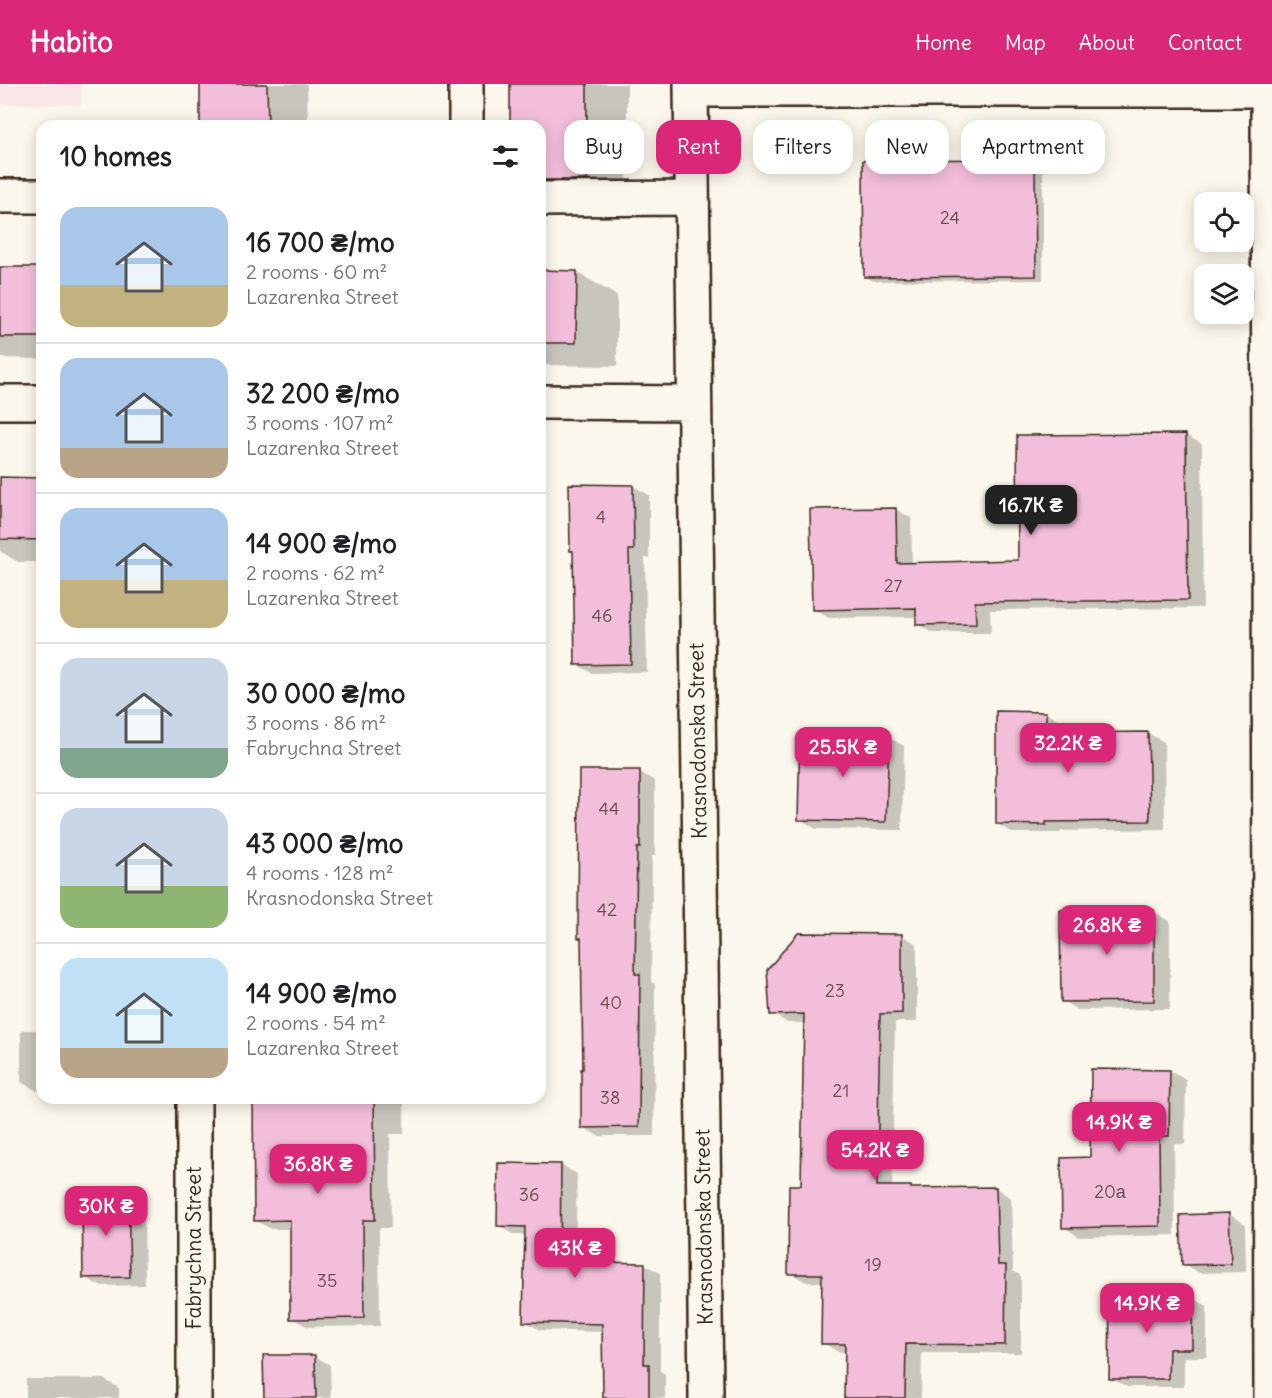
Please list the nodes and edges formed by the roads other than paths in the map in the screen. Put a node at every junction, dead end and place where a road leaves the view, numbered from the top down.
1 (466, 84) edge
2 (692, 87) edge
3 (1269, 88) edge
4 (466, 120) edge
5 (0, 196) edge
6 (36, 196) edge
7 (692, 198) junction
8 (546, 199) edge
9 (0, 402) edge
10 (36, 402) edge
11 (546, 402) edge
12 (693, 403) junction
13 (194, 1104) edge
14 (194, 1398) edge
15 (706, 1398) edge
16 (1272, 1398) edge

1 - 4 street
2 - 3 street
2 - 7 street, Krasnodonska Street
3 - 16 street
5 - 6 street
7 - 8 street
7 - 12 street, Krasnodonska Street
9 - 10 street
11 - 12 street
12 - 15 street, Krasnodonska Street
13 - 14 street, Fabrychna Street

